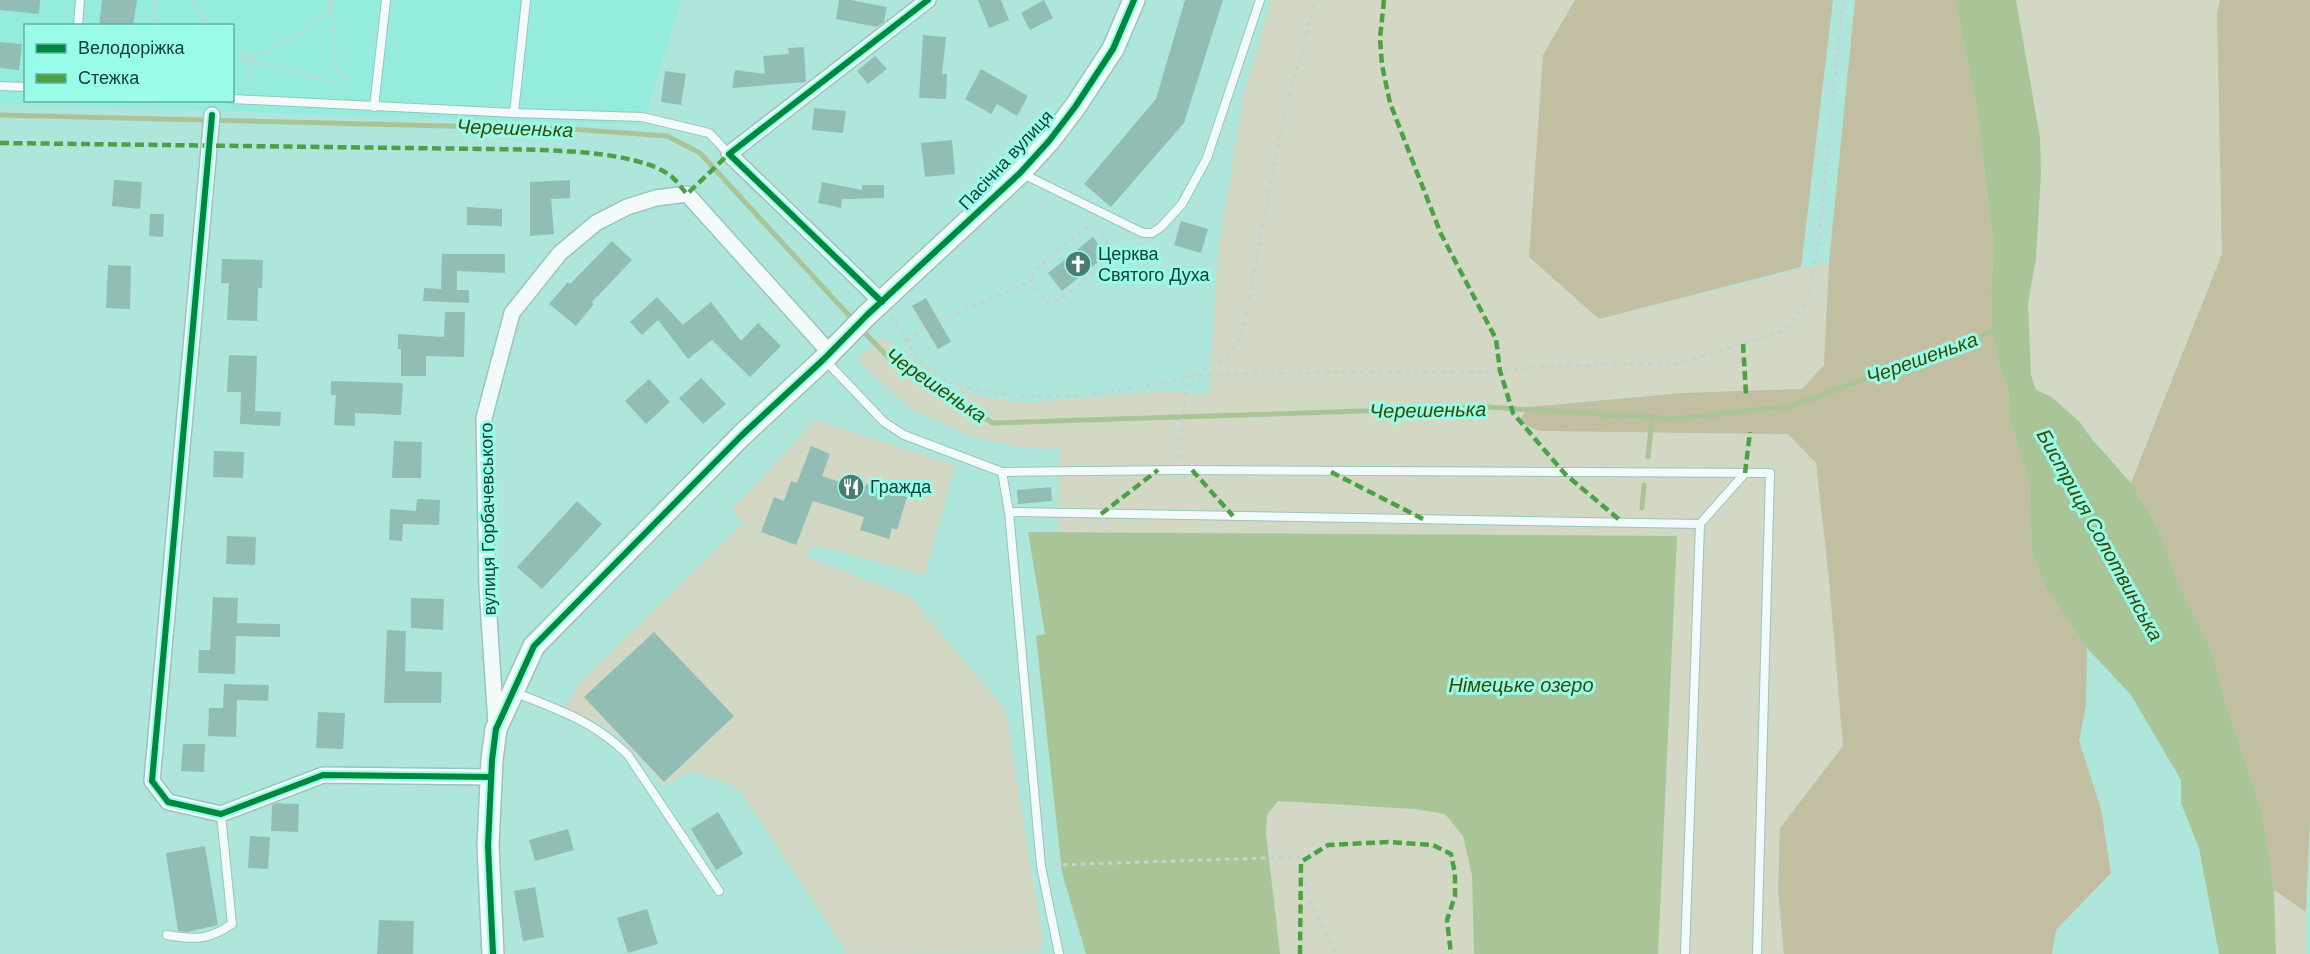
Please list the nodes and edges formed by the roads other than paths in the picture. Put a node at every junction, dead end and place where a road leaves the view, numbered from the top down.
1 (80, 0) edge
2 (386, 0) edge
3 (526, 0) edge
4 (928, 0) edge
5 (1134, 0) edge
6 (1260, 0) edge
7 (78, 24) edge
8 (0, 86) edge
9 (24, 87) edge
10 (234, 99) edge
11 (374, 107) junction
12 (514, 113) junction
13 (212, 115) dead end
14 (729, 154) junction
15 (1020, 173) junction
16 (874, 309) junction
17 (833, 350) junction
18 (1002, 472) junction
19 (1745, 473) junction
20 (1009, 512) junction
21 (1700, 524) junction
22 (513, 692) junction
23 (496, 729) junction
24 (491, 777) junction
25 (221, 814) junction
26 (719, 891) dead end
27 (167, 935) dead end
28 (493, 954) edge
29 (1059, 954) edge
30 (1685, 954) edge
31 (1757, 954) edge

1 - 7 lane
2 - 11 lane
3 - 12 lane
4 - 14 street
5 - 15 street, Пасічна вулиця
6 - 15 lane
8 - 9 lane
10 - 11 lane
11 - 12 lane
12 - 14 lane
13 - 25 street
14 - 16 street
15 - 16 street, Пасічна вулиця
16 - 17 street, Пасічна вулиця
17 - 18 lane
17 - 22 street, Пасічна вулиця
17 - 23 street, вулиця Горбачевського
18 - 19 lane
18 - 20 lane
19 - 21 lane
19 - 31 lane
20 - 21 lane
20 - 29 lane
21 - 30 lane
22 - 23 street, Пасічна вулиця
22 - 26 lane
23 - 24 street, Пасічна вулиця
24 - 25 street
24 - 28 street, Пасічна вулиця
25 - 27 lane

